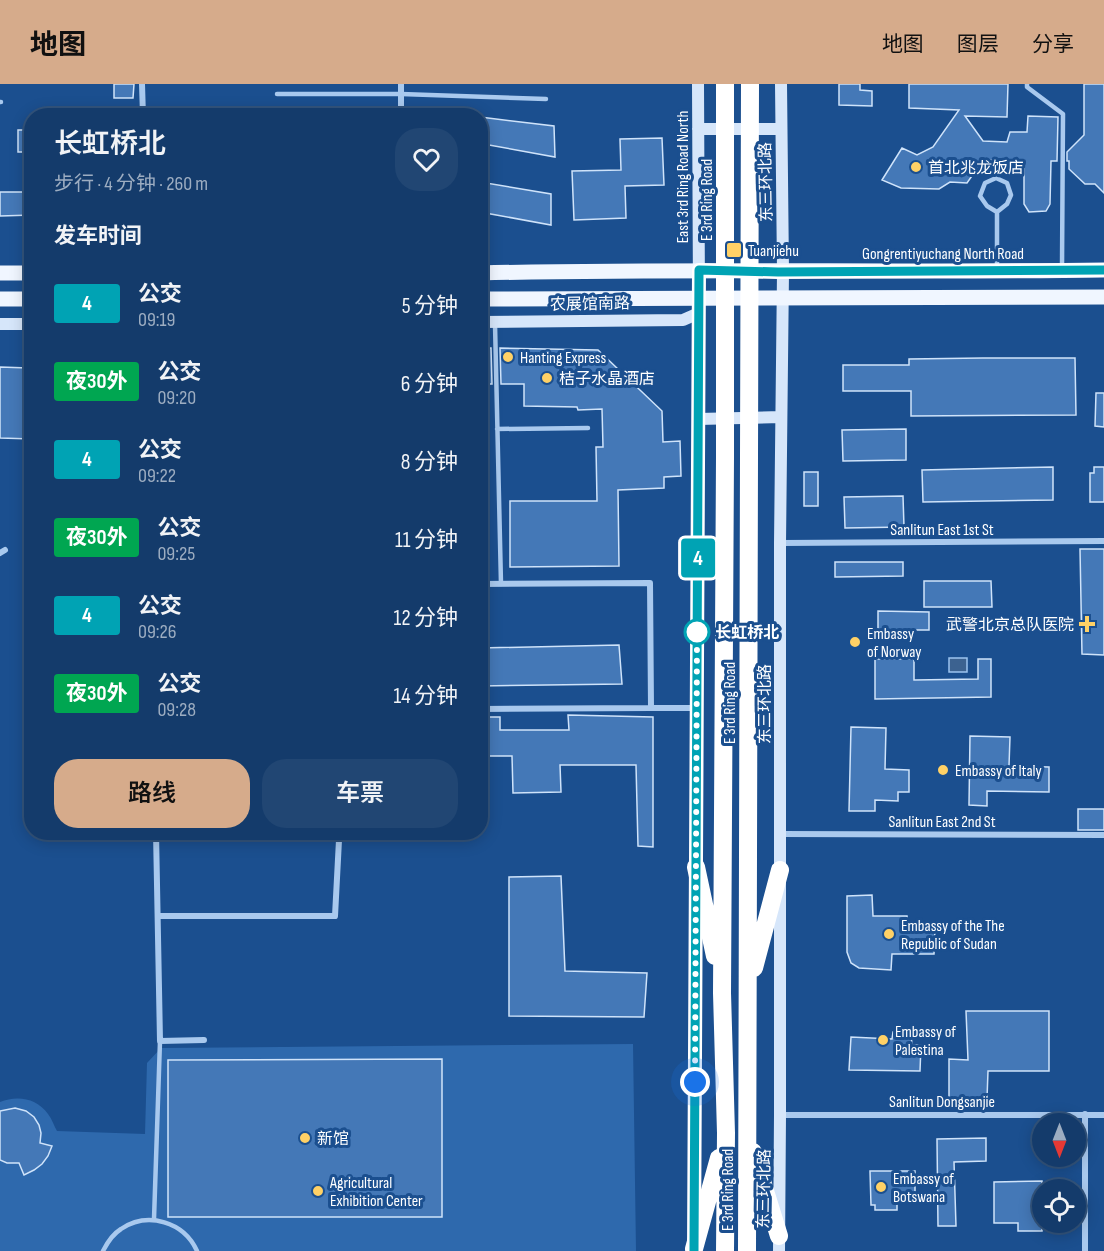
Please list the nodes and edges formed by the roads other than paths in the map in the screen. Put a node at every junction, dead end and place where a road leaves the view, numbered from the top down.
1 (142, 84) edge
2 (401, 84) edge
3 (698, 84) edge
4 (725, 84) edge
5 (750, 84) edge
6 (781, 84) edge
7 (1027, 84) edge
8 (277, 94) dead end
9 (401, 94) junction
10 (546, 99) dead end
11 (143, 108) edge
12 (401, 108) edge
13 (698, 129) junction
14 (781, 129) junction
15 (997, 212) junction
16 (699, 270) junction
17 (1104, 270) edge
18 (997, 271) junction
19 (1062, 271) junction
20 (783, 272) junction
21 (0, 273) edge
22 (24, 273) edge
23 (488, 273) edge
24 (1104, 297) edge
25 (783, 298) junction
26 (0, 299) edge
27 (24, 299) edge
28 (488, 299) edge
29 (699, 306) junction
30 (488, 321) edge
31 (495, 321) junction
32 (0, 324) edge
33 (24, 324) edge
34 (781, 417) junction
35 (698, 419) junction
36 (588, 428) dead end
37 (498, 429) junction
38 (1104, 541) edge
39 (780, 543) junction
40 (488, 584) edge
41 (501, 584) junction
42 (651, 708) junction
43 (697, 708) junction
44 (488, 709) edge
45 (781, 834) junction
46 (1104, 835) edge
47 (156, 840) edge
48 (339, 840) edge
49 (696, 867) junction
50 (780, 870) junction
51 (158, 916) junction
52 (722, 993) junction
53 (747, 993) junction
54 (204, 1040) dead end
55 (160, 1041) junction
56 (1032, 1114) edge
57 (1086, 1114) edge
58 (780, 1115) junction
59 (1104, 1115) edge
60 (726, 1134) junction
61 (747, 1134) junction
62 (1085, 1167) edge
63 (154, 1220) junction
64 (779, 1244) edge
65 (694, 1250) edge
66 (103, 1251) edge
67 (197, 1251) edge
68 (725, 1251) edge
69 (747, 1251) edge
70 (1085, 1251) edge

1 - 11 street
2 - 9 street
3 - 13 street, East 3rd Ring Road North
4 - 52 highway, E 3rd Ring Road, bridge
5 - 53 highway, E 3rd Ring Road, bridge
6 - 14 street, 东三环北路
7 - 19 lane
8 - 9 lane
9 - 10 lane
9 - 12 street
13 - 14 street
13 - 16 street, East 3rd Ring Road North
14 - 20 street, 东三环北路
15 - 15 lane
15 - 18 lane
16 - 20 main road, 农展馆南路
16 - 23 main road, 农展馆南路
16 - 29 street, East 3rd Ring Road North
17 - 19 main road, Gongrentiyuchang North Road
18 - 19 main road, Gongrentiyuchang North Road
18 - 20 main road, Gongrentiyuchang North Road
20 - 25 street, 东三环北路
21 - 22 main road
24 - 25 main road
25 - 29 main road
25 - 34 street, 东三环北路
26 - 27 main road
28 - 29 main road, 农展馆南路
29 - 31 street, 农展馆南路
29 - 35 street
30 - 31 street, 农展馆南路
31 - 37 lane
32 - 33 street
34 - 35 street
34 - 39 street, 东三环北路
35 - 43 street
36 - 37 lane
37 - 41 lane
38 - 39 street, Sanlitun East 1st St
39 - 45 street, 东三环北路
40 - 41 street
41 - 42 street
42 - 43 street
42 - 44 street
43 - 49 street
45 - 46 street, Sanlitun East 2nd St
45 - 50 street, 东三环北路
47 - 51 street
48 - 51 street
49 - 52 highway
49 - 65 street
50 - 53 highway
50 - 58 street, 东三环北路
51 - 55 street
52 - 60 highway, E 3rd Ring Road
53 - 61 highway, E 3rd Ring Road
54 - 55 street
55 - 63 lane
56 - 58 street, Sanlitun Dongsanjie
57 - 59 street, Sanlitun Dongsanjie
58 - 64 street, 东三环北路
60 - 65 highway
60 - 68 highway, E 3rd Ring Road
61 - 64 highway
61 - 69 highway, E 3rd Ring Road
62 - 70 street
63 - 66 lane
63 - 67 lane

